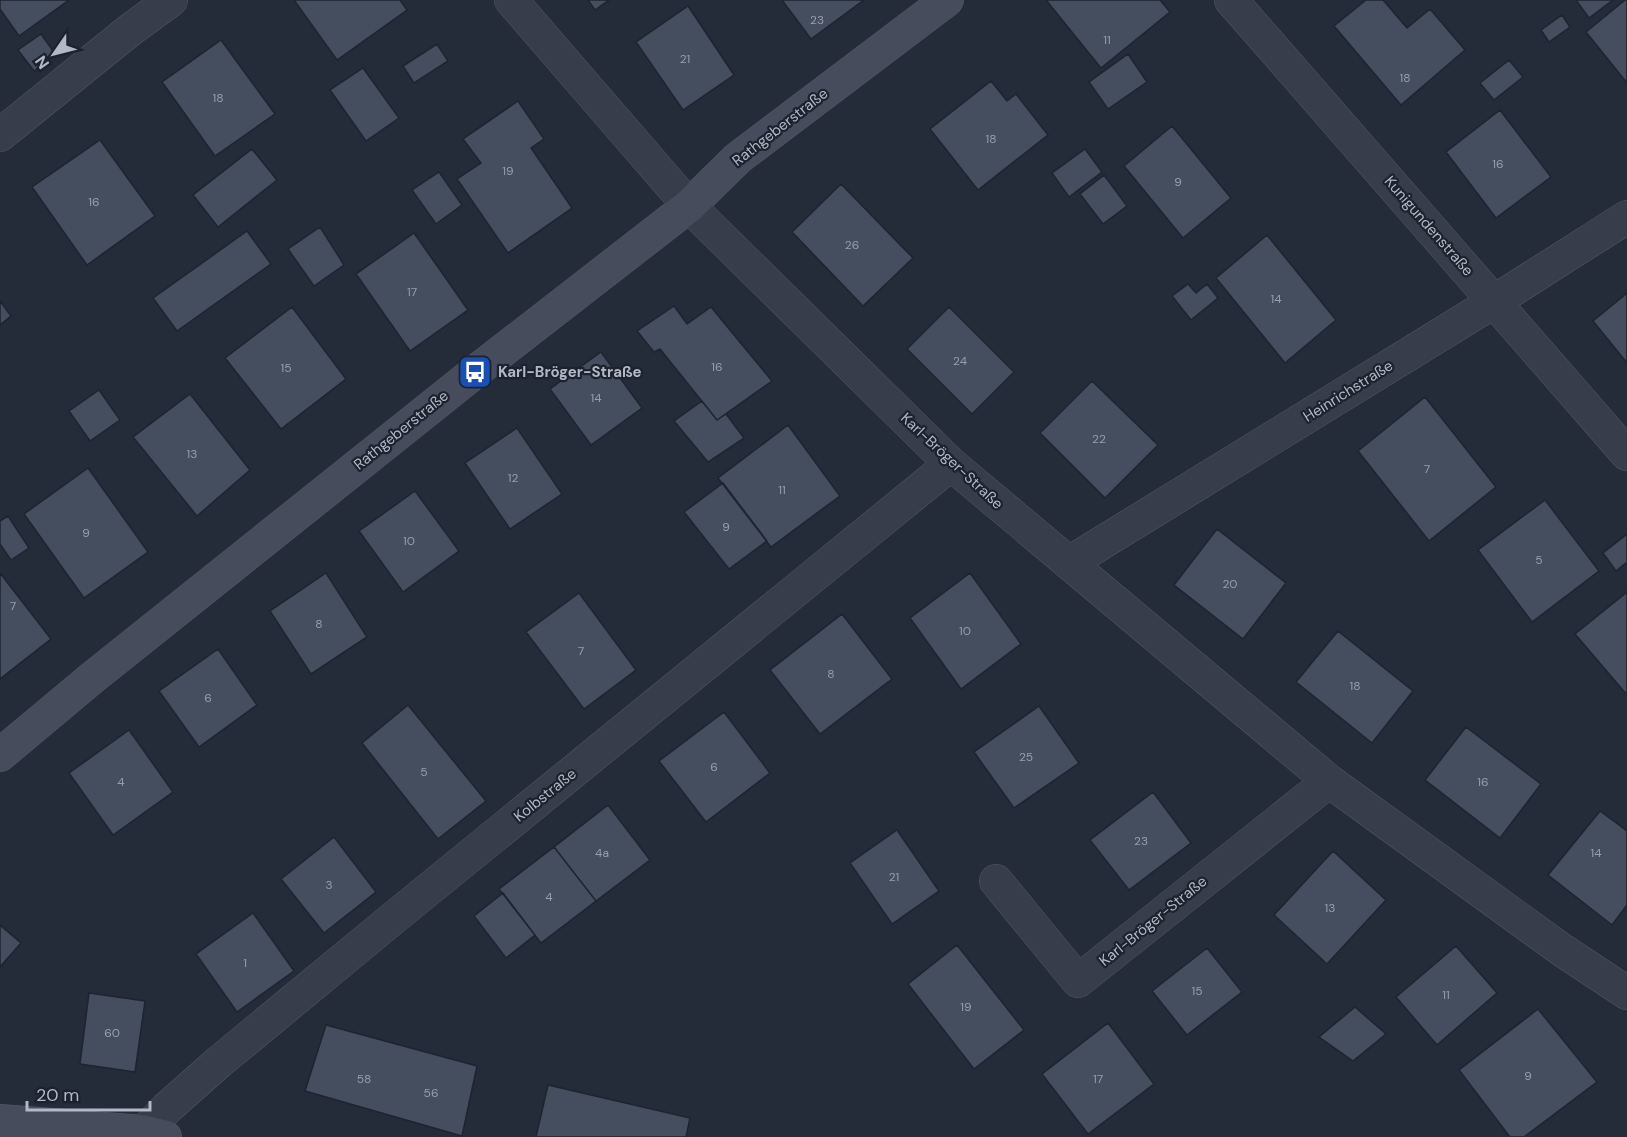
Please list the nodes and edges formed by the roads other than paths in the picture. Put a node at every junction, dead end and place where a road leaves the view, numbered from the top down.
1 (171, 0) edge
2 (511, 0) edge
3 (947, 0) edge
4 (1231, 0) edge
5 (0, 135) edge
6 (689, 206) junction
7 (1627, 217) edge
8 (1495, 301) junction
9 (1627, 454) edge
10 (951, 464) junction
11 (1069, 563) junction
12 (0, 754) edge
13 (1329, 781) junction
14 (996, 881) dead end
15 (1626, 990) edge
16 (0, 1121) edge
17 (155, 1134) edge

1 - 5 street
2 - 6 street, Karl-Bröger-Straße
3 - 6 street, Rathgeberstraße
4 - 8 street, Kunigundenstraße
6 - 10 street, Karl-Bröger-Straße
6 - 12 street, Rathgeberstraße
7 - 8 street, Heinrichstraße
8 - 9 street, Kunigundenstraße
8 - 11 street, Heinrichstraße
10 - 11 street, Karl-Bröger-Straße
10 - 17 street, Kolbstraße
11 - 13 street, Karl-Bröger-Straße
13 - 14 street, Karl-Bröger-Straße
13 - 15 street, Karl-Bröger-Straße
16 - 17 street

